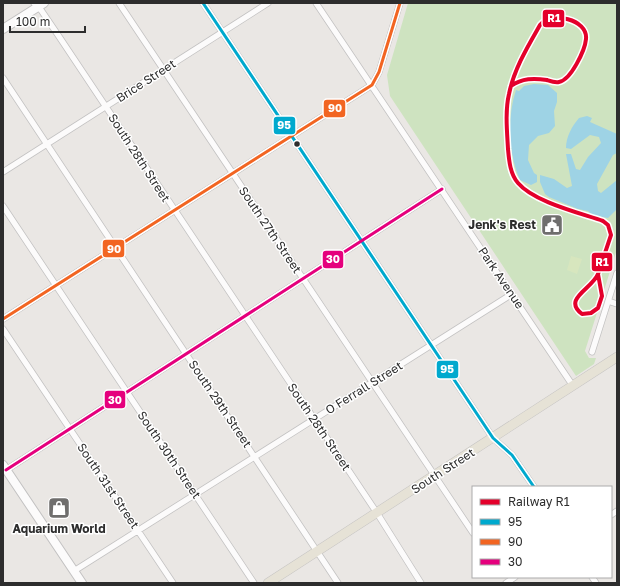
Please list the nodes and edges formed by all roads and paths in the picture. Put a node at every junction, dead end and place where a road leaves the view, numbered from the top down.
1 (119, 3) edge
2 (203, 3) edge
3 (268, 3) edge
4 (316, 3) edge
5 (400, 3) edge
6 (38, 5) edge
7 (3, 29) edge
8 (222, 32) junction
9 (163, 70) junction
10 (3, 78) edge
11 (373, 88) junction
12 (106, 106) junction
13 (291, 137) junction
14 (46, 144) junction
15 (3, 172) edge
16 (233, 174) junction
17 (442, 189) junction
18 (3, 206) edge
19 (174, 211) junction
20 (362, 241) junction
21 (115, 248) junction
22 (617, 273) edge
23 (303, 278) junction
24 (56, 285) junction
25 (512, 294) junction
26 (608, 301) junction
27 (617, 304) edge
28 (245, 316) junction
29 (3, 319) edge
30 (3, 329) edge
31 (432, 345) junction
32 (592, 352) dead end
33 (185, 354) junction
34 (617, 357) edge
35 (373, 383) junction
36 (573, 386) junction
37 (126, 392) junction
38 (314, 420) junction
39 (70, 429) junction
40 (493, 438) junction
41 (256, 457) junction
42 (4, 468) edge
43 (435, 476) junction
44 (533, 486) edge
45 (196, 495) junction
46 (377, 513) junction
47 (138, 531) junction
48 (472, 532) edge
49 (318, 551) junction
50 (74, 571) junction
51 (82, 583) edge
52 (173, 583) edge
53 (254, 583) edge
54 (268, 583) edge
55 (338, 583) edge
56 (421, 583) edge

1 - 9 street, South 27th Street
2 - 8 street
3 - 8 street, Brice Street
4 - 11 street, Park Avenue
5 - 11 street
6 - 7 street
6 - 12 street, South 28th Street
8 - 9 street, Brice Street
8 - 13 street
9 - 12 street, Brice Street
9 - 16 street, South 27th Street
10 - 14 street, South 29th Street
11 - 13 street
11 - 17 street, Park Avenue
12 - 14 street, Brice Street
12 - 19 street, South 28th Street
13 - 16 street
13 - 20 street
14 - 15 street, Brice Street
14 - 21 street, South 29th Street
16 - 19 street
16 - 23 street, South 27th Street
17 - 20 street
17 - 25 street, Park Avenue
18 - 24 street, South 30th Street
19 - 21 street
19 - 28 street, South 28th Street
20 - 23 street
20 - 31 street
21 - 24 street
21 - 33 street, South 29th Street
22 - 26 street
23 - 28 street
23 - 35 street, South 27th Street
24 - 29 street
24 - 37 street, South 30th Street
25 - 31 street, O Ferrall Street
25 - 36 street, Park Avenue
26 - 27 street
26 - 32 street
28 - 33 street
28 - 38 street, South 28th Street
30 - 39 street, South 31st Street
31 - 35 street, O Ferrall Street
31 - 40 street
33 - 37 street
33 - 41 street, South 29th Street
34 - 36 main road, South Street
35 - 38 street, O Ferrall Street
35 - 43 street, South 27th Street
36 - 40 main road, South Street
37 - 39 street
37 - 45 street, South 30th Street
38 - 41 street, O Ferrall Street
38 - 46 street, South 28th Street
39 - 42 street
39 - 47 street, South 31st Street
40 - 43 main road, South Street
40 - 44 street
41 - 45 street, O Ferrall Street
41 - 49 street, South 29th Street
42 - 50 street
43 - 46 main road, South Street
43 - 48 street, South 27th Street
45 - 47 street, O Ferrall Street
45 - 53 street, South 30th Street
46 - 49 main road, South Street
46 - 56 street, South 28th Street
47 - 50 street, O Ferrall Street
47 - 52 street, South 31st Street
49 - 54 main road, South Street
49 - 55 street, South 29th Street
50 - 51 street

